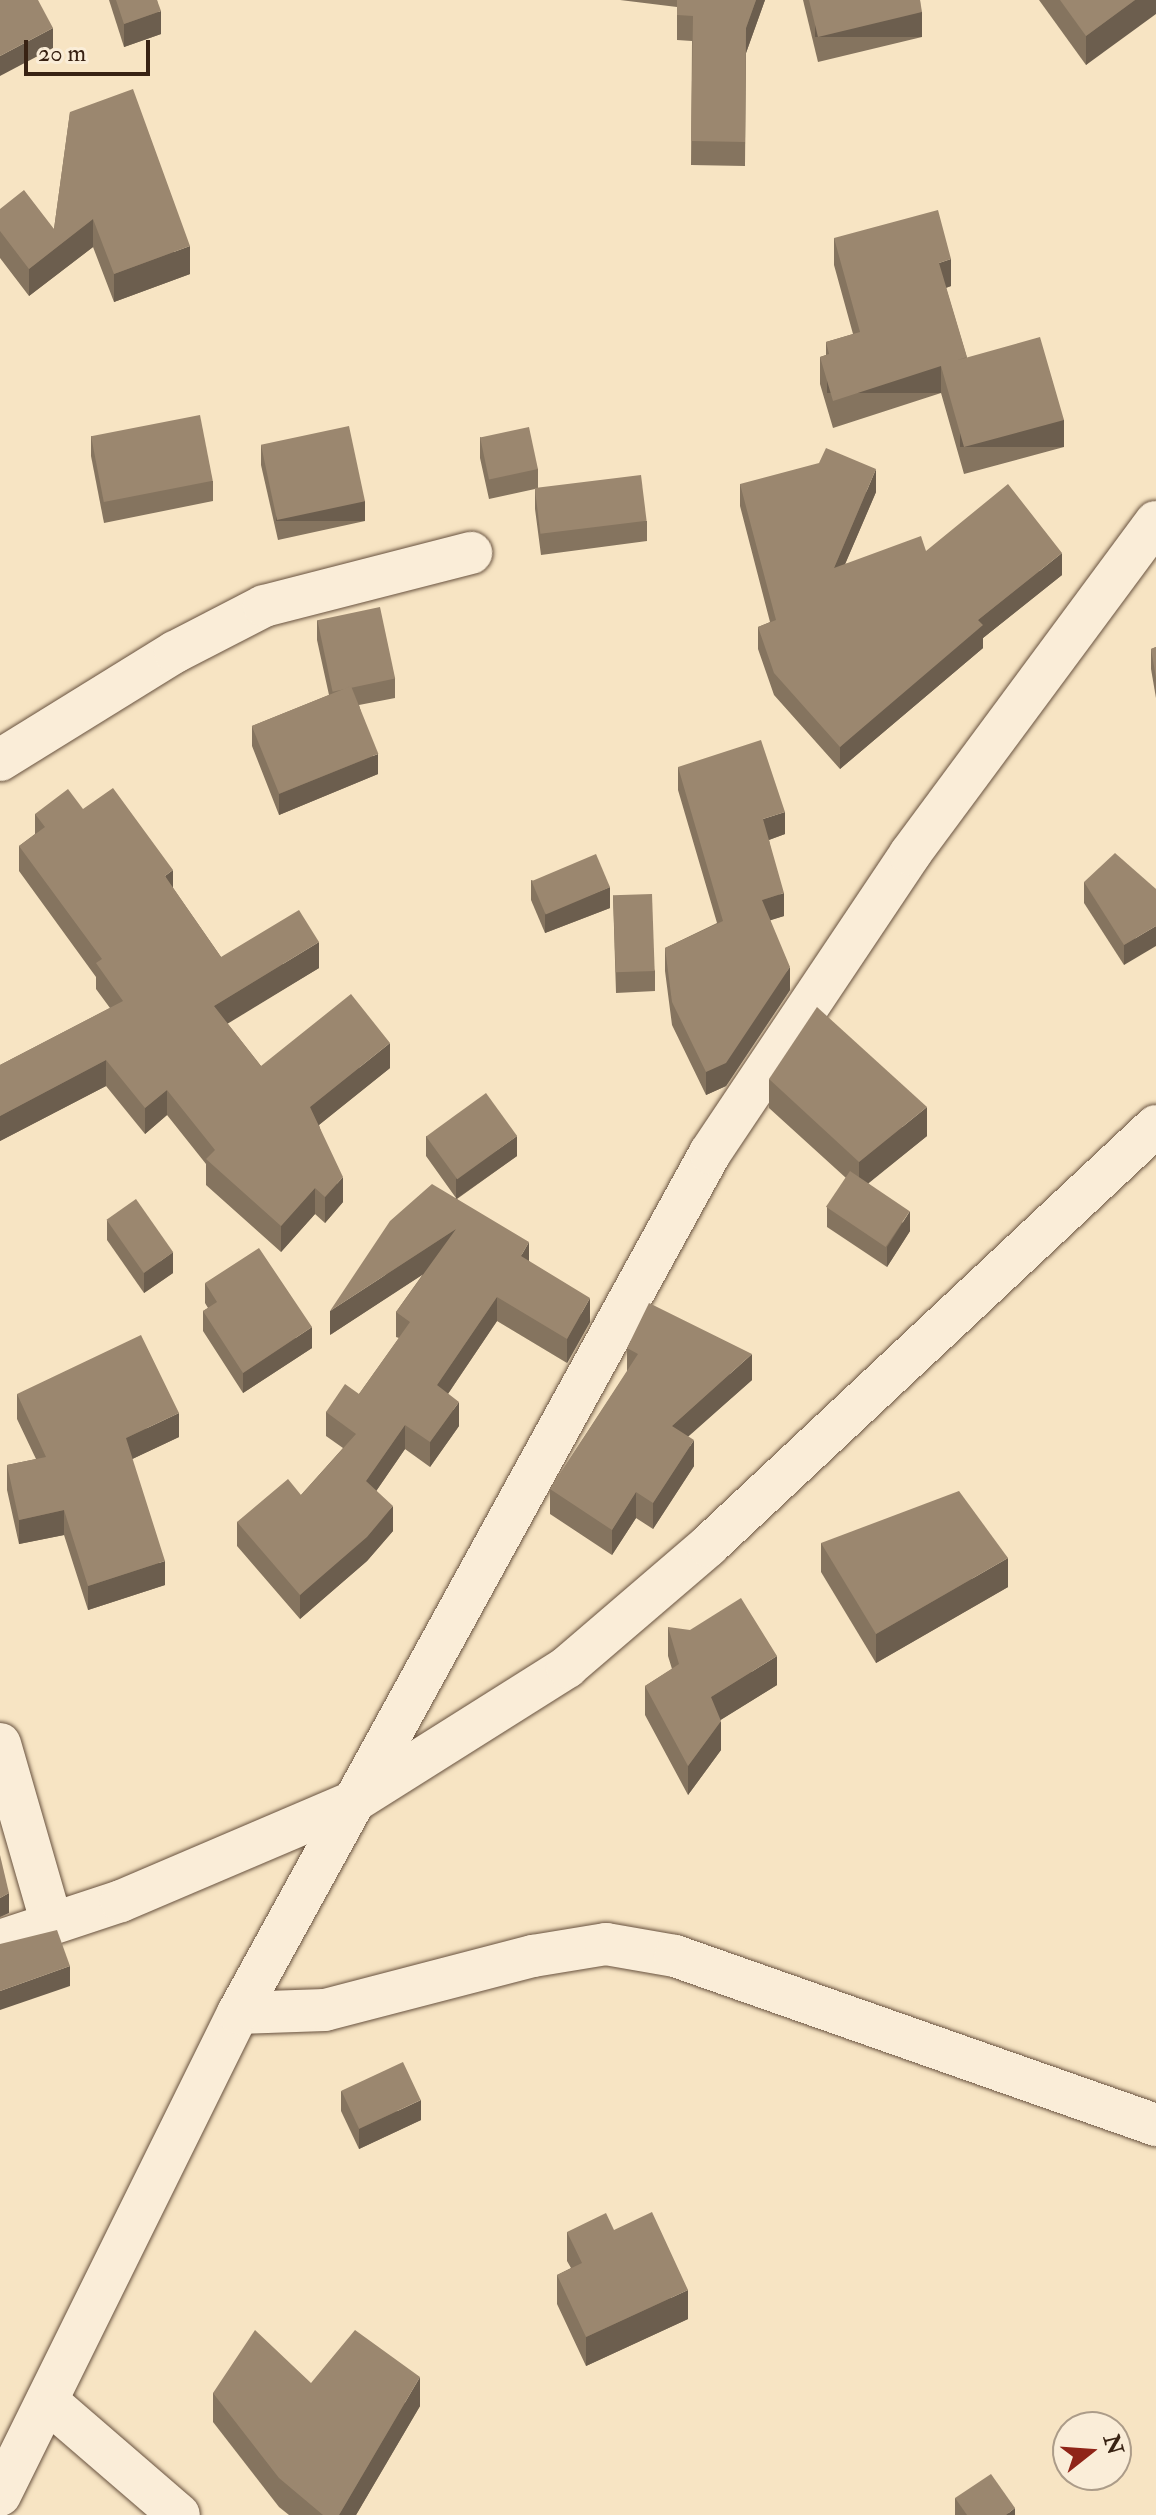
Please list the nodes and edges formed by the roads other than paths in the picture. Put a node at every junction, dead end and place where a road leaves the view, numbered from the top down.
1 (1156, 522) edge
2 (471, 553) dead end
3 (0, 760) edge
4 (1156, 1126) edge
5 (0, 1744) edge
6 (353, 1802) junction
7 (52, 1924) junction
8 (0, 1941) edge
9 (238, 2013) junction
10 (1156, 2125) edge
11 (47, 2401) junction
12 (0, 2495) edge
13 (179, 2515) edge

1 - 6 street
2 - 3 street
4 - 6 street
5 - 7 street
6 - 7 street
6 - 9 street
7 - 8 street
9 - 10 street
9 - 11 street
11 - 12 street
11 - 13 street

